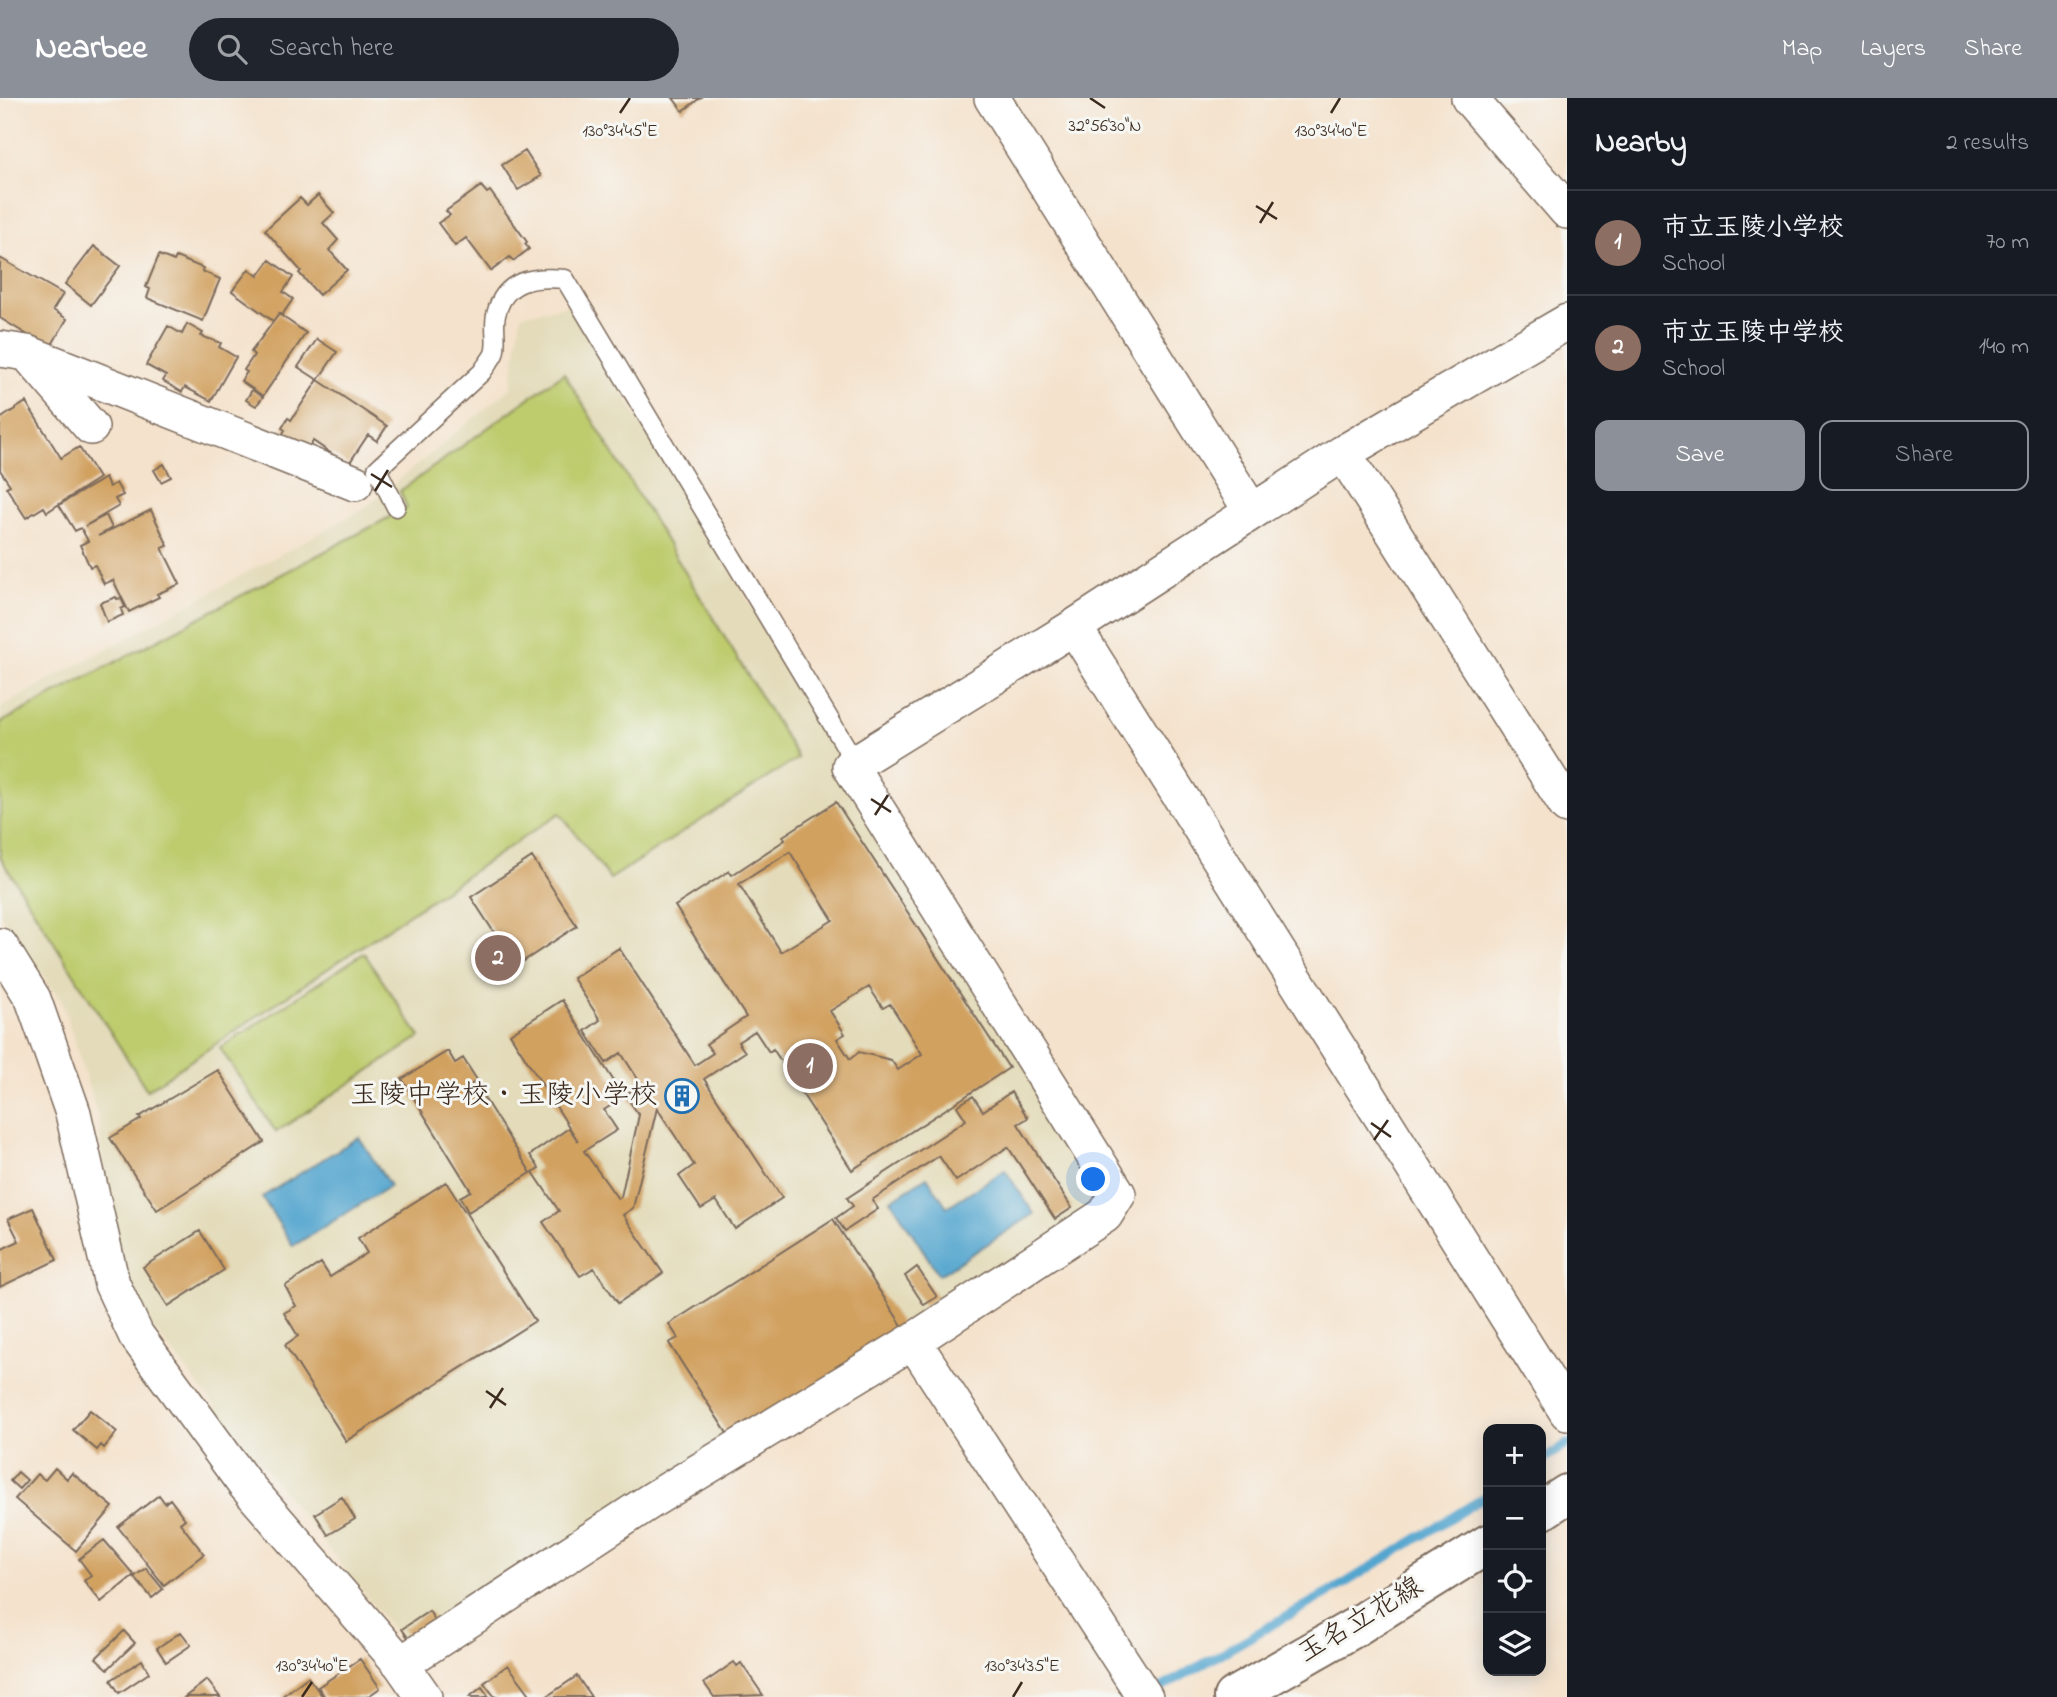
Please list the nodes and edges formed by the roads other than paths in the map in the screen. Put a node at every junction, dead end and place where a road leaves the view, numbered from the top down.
1 (992, 98) edge
2 (1469, 98) edge
3 (1567, 211) edge
4 (1567, 322) edge
5 (14, 351) edge
6 (90, 427) dead end
7 (1343, 453) junction
8 (355, 483) dead end
9 (396, 507) dead end
10 (1252, 512) junction
11 (1074, 627) junction
12 (850, 766) junction
13 (1567, 806) edge
14 (0, 946) edge
15 (913, 1340) junction
16 (1567, 1412) edge
17 (1567, 1494) edge
18 (1546, 1508) edge
19 (1483, 1547) edge
20 (401, 1664) junction
21 (1138, 1686) edge
22 (424, 1697) edge
23 (1233, 1697) edge

1 - 10 street
2 - 3 street
4 - 7 street
5 - 6 street
5 - 8 street
7 - 10 street
7 - 13 street
9 - 12 lane
10 - 11 street
11 - 12 street
11 - 16 street
12 - 15 street
14 - 20 street
15 - 20 street
15 - 21 street
17 - 18 main road
19 - 23 main road, 玉名立花線
20 - 22 street

